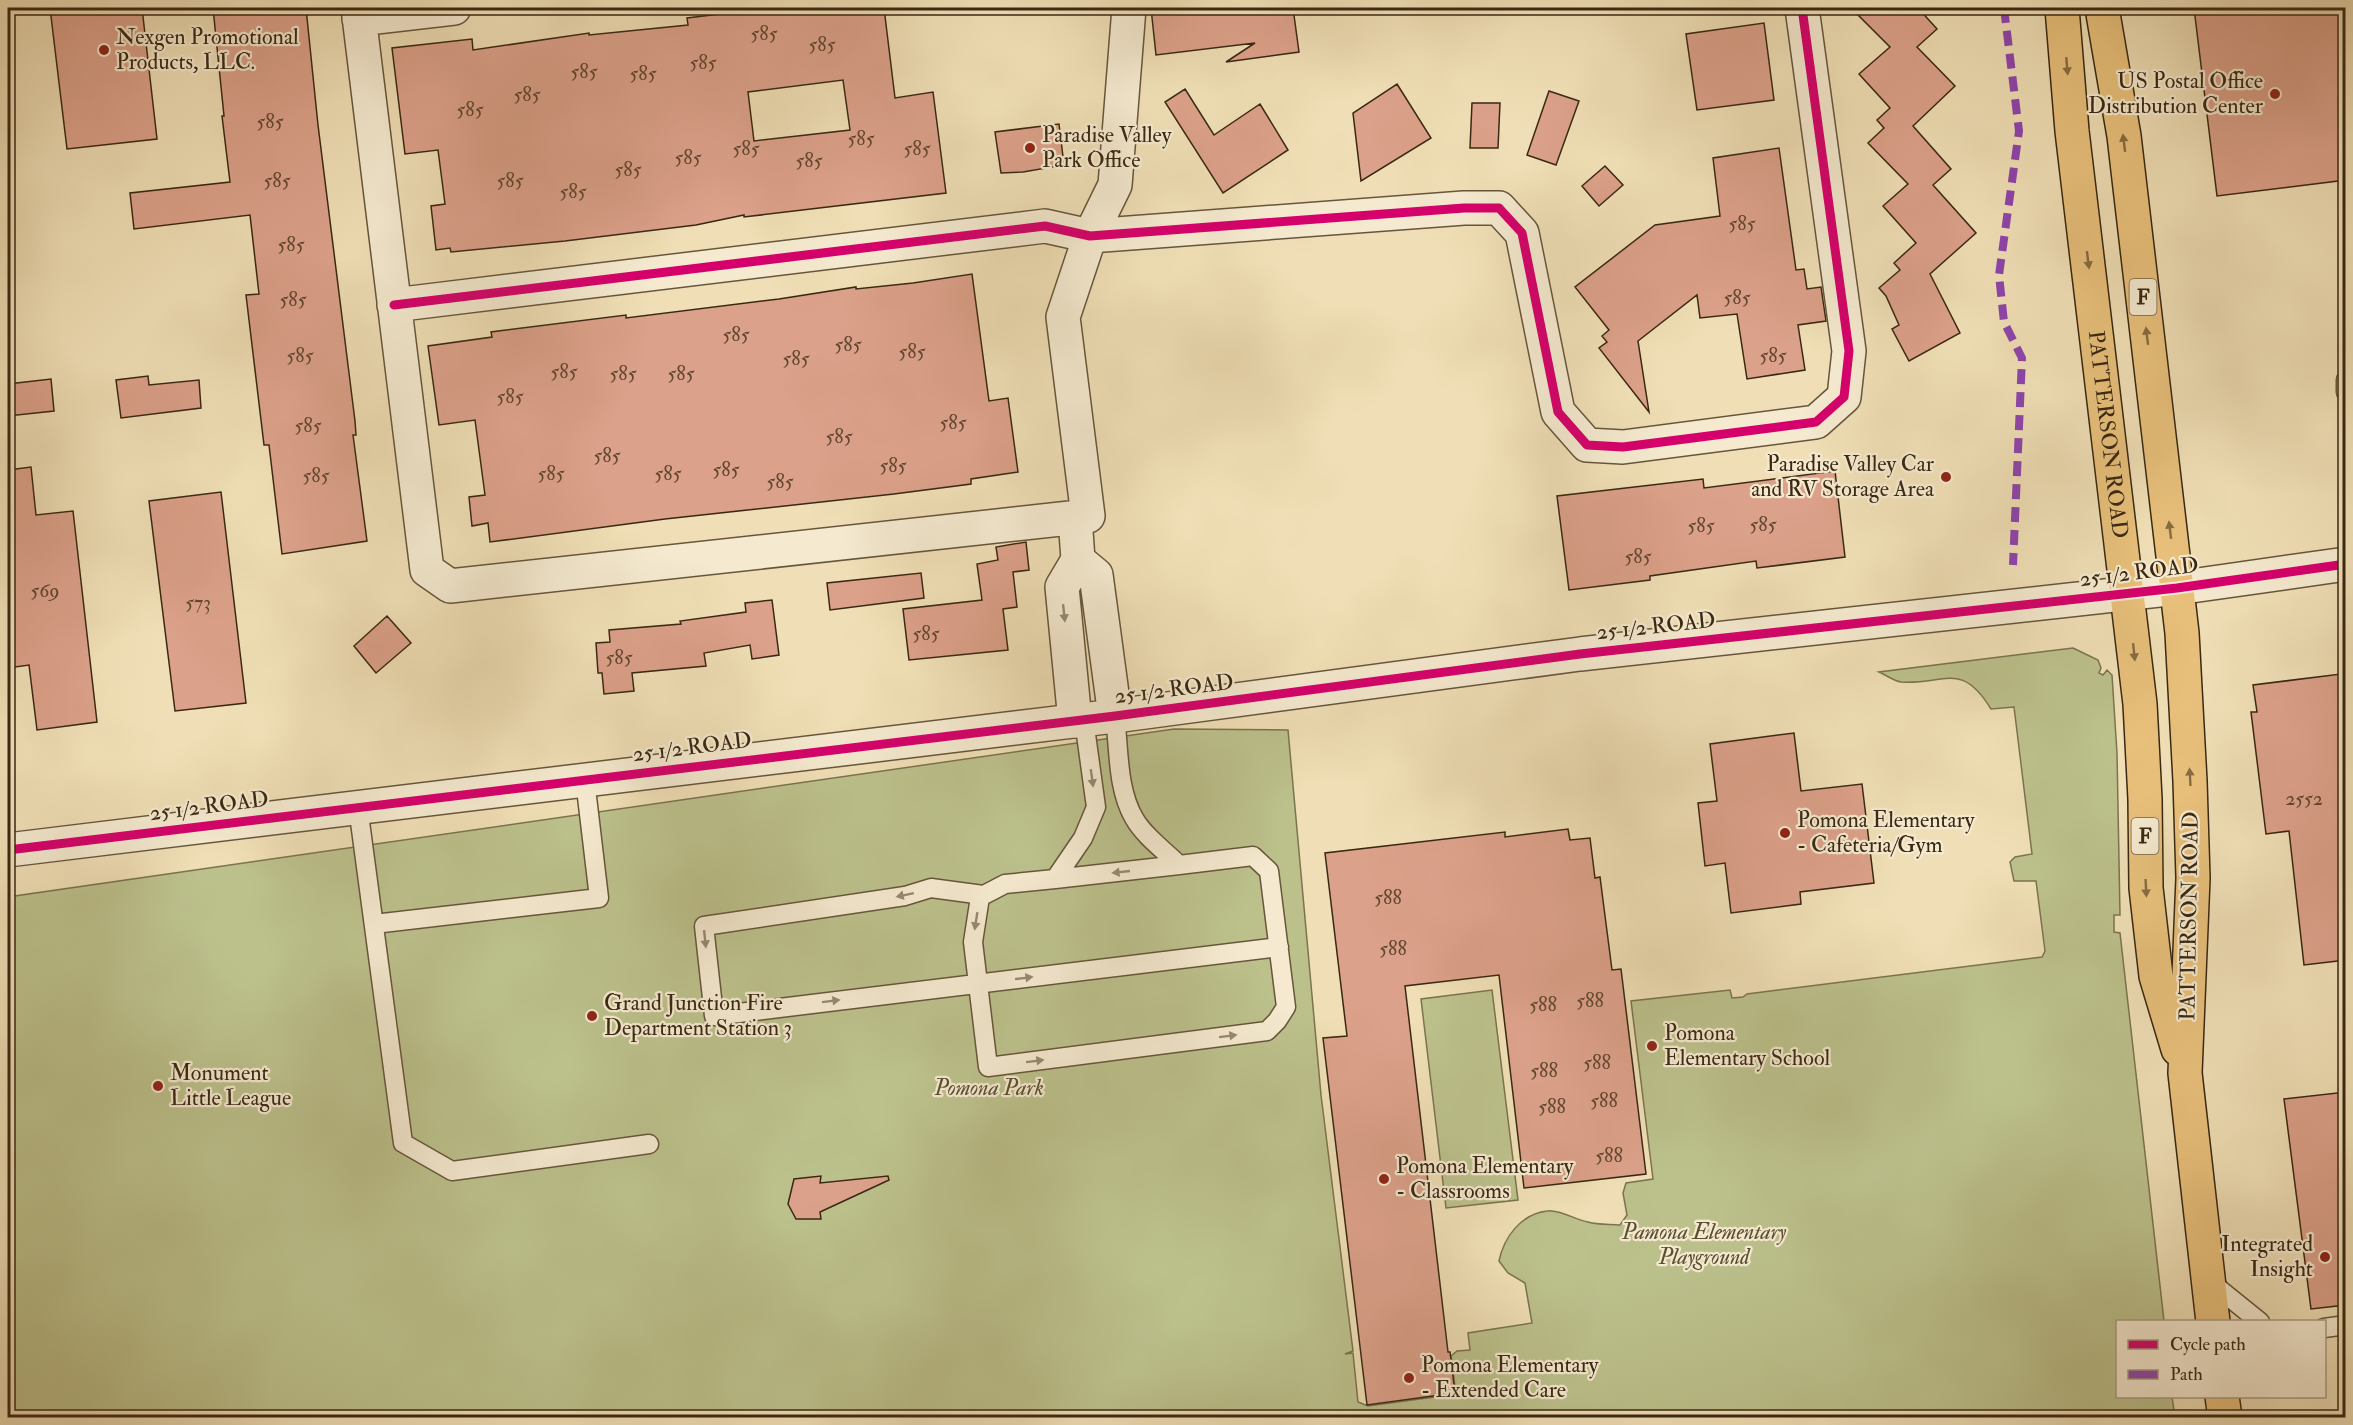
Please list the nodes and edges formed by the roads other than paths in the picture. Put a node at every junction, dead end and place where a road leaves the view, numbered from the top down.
1 (454, 8) edge
2 (1129, 8) edge
3 (1802, 8) edge
4 (2062, 8) edge
5 (2102, 8) edge
6 (358, 13) edge
7 (1090, 236) junction
8 (394, 304) junction
9 (2346, 380) edge
10 (2346, 392) edge
11 (1075, 517) junction
12 (2346, 564) edge
13 (2177, 588) junction
14 (2127, 594) junction
15 (1091, 719) junction
16 (585, 780) junction
17 (358, 807) junction
18 (8, 850) edge
19 (1179, 866) junction
20 (1055, 879) junction
21 (983, 895) junction
22 (374, 924) junction
23 (1279, 947) junction
24 (977, 984) junction
25 (2185, 1073) junction
26 (649, 1144) dead end
27 (2208, 1280) junction
28 (2213, 1320) edge
29 (2258, 1320) edge
30 (2346, 1325) edge
31 (2326, 1328) edge
32 (2222, 1398) edge
33 (2225, 1418) edge

1 - 6 street
2 - 7 street
3 - 7 street
4 -> 14 main road, PATTERSON ROAD / F
13 -> 5 main road, PATTERSON ROAD / F
6 - 8 street
7 - 8 street
7 - 11 street
8 - 11 street
9 - 10 lane
11 - 15 street
12 - 13 street, 25 1/2 ROAD
13 - 14 street, 25 1/2 ROAD
25 -> 13 main road, PATTERSON ROAD / F
14 - 15 street, 25 1/2 ROAD
14 -> 25 main road, PATTERSON ROAD / F
15 - 16 street, 25 1/2 ROAD
15 - 19 lane
15 -> 20 lane
16 - 17 street, 25 1/2 ROAD
16 - 22 lane
17 - 18 street, 25 1/2 ROAD
17 - 22 lane
19 -> 20 lane
19 - 23 lane
20 - 21 lane
21 -> 24 lane
21 -> 24 lane
22 - 26 lane
24 -> 23 lane
24 -> 23 lane
25 - 27 main road, PATTERSON ROAD / F
27 - 28 main road, PATTERSON ROAD / F
27 - 29 lane
30 - 31 lane
32 - 33 main road

